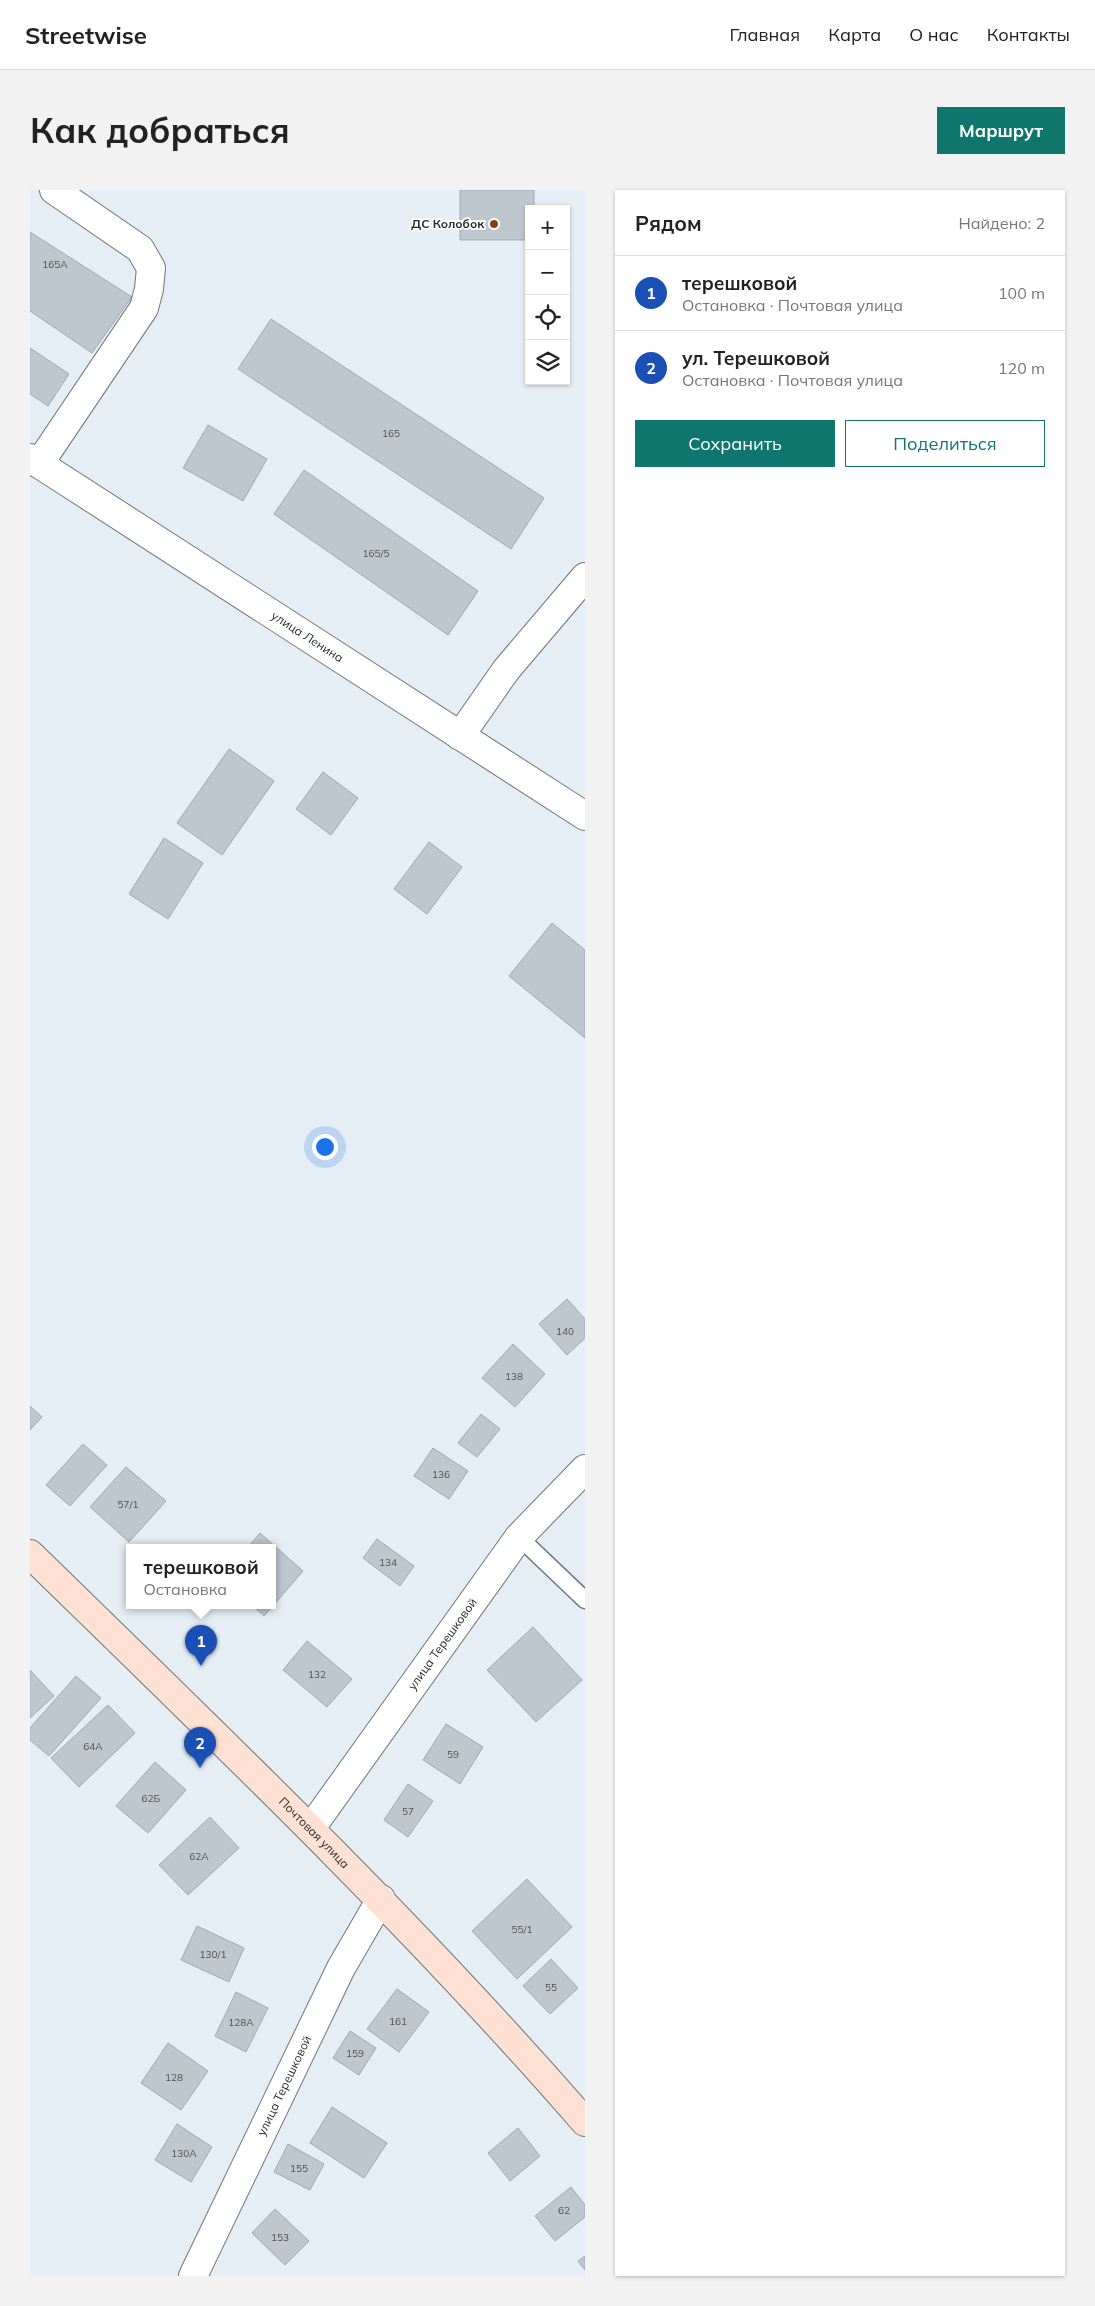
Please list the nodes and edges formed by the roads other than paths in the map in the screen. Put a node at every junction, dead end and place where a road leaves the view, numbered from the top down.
1 (54, 190) edge
2 (35, 461) edge
3 (585, 577) edge
4 (460, 736) junction
5 (585, 816) edge
6 (585, 1469) edge
7 (519, 1537) junction
8 (30, 1554) edge
9 (585, 1600) edge
10 (311, 1828) junction
11 (381, 1899) junction
12 (585, 2122) edge
13 (193, 2276) edge

1 - 2 street
2 - 4 street, улица Ленина
3 - 4 street
4 - 5 street, улица Ленина
6 - 7 street, улица Терешковой
7 - 9 lane
7 - 10 street, улица Терешковой
8 - 10 main road, Почтовая улица
10 - 11 main road, Почтовая улица
11 - 12 main road, Почтовая улица
11 - 13 street, улица Терешковой

